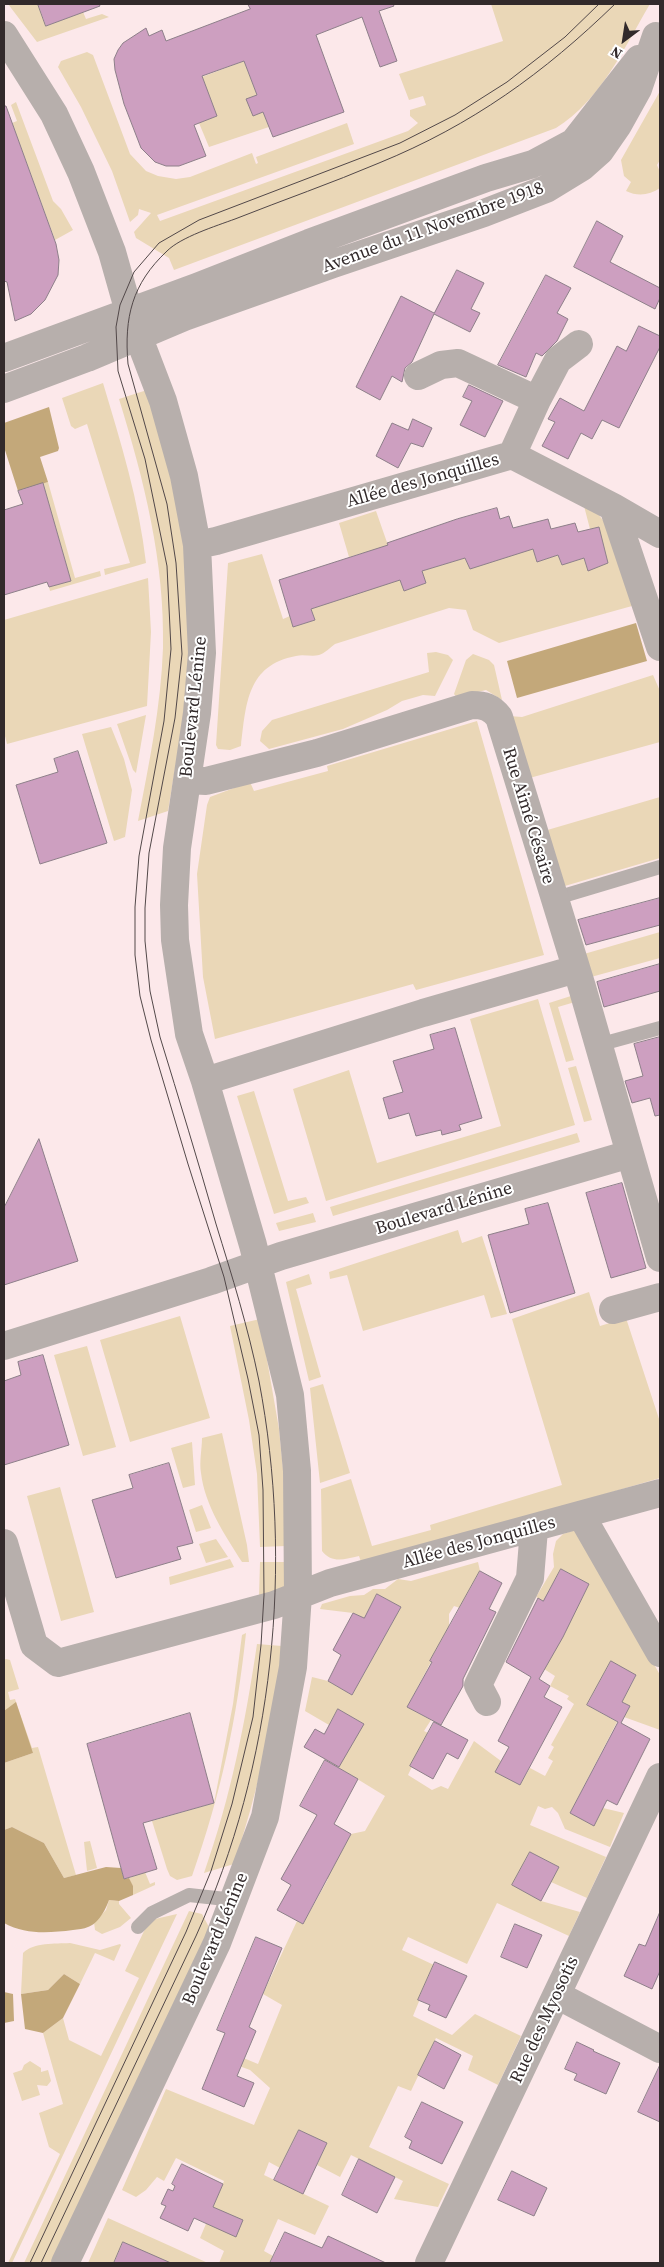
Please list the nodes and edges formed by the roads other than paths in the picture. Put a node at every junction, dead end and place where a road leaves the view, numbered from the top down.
1 (658, 33) edge
2 (4, 35) edge
3 (129, 312) junction
4 (139, 337) junction
5 (579, 344) dead end
6 (4, 358) edge
7 (418, 376) dead end
8 (4, 389) edge
9 (537, 400) junction
10 (512, 455) junction
11 (613, 507) junction
12 (660, 534) edge
13 (197, 545) junction
14 (660, 582) edge
15 (647, 607) junction
16 (660, 647) edge
17 (187, 780) junction
18 (660, 867) edge
19 (553, 899) junction
20 (576, 969) junction
21 (660, 1028) edge
22 (598, 1045) junction
23 (205, 1081) junction
24 (630, 1154) junction
25 (656, 1227) edge
26 (660, 1258) edge
27 (258, 1265) junction
28 (660, 1296) edge
29 (613, 1310) dead end
30 (4, 1346) edge
31 (660, 1492) edge
32 (581, 1515) junction
33 (534, 1529) junction
34 (4, 1543) edge
35 (298, 1594) junction
36 (660, 1653) edge
37 (487, 1702) dead end
38 (660, 1777) edge
39 (235, 1900) junction
40 (138, 1927) dead end
41 (557, 1995) junction
42 (660, 2049) edge
43 (65, 2263) edge
44 (429, 2263) edge

1 - 3 street, Avenue du 11 Novembre 1918
1 - 4 street, Avenue du 11 Novembre 1918
2 - 3 street, Boulevard Lénine
3 - 4 street, Boulevard Lénine
3 - 6 street, Avenue du 11 Novembre 1918
4 - 8 street, Avenue du 11 Novembre 1918
4 - 13 street, Boulevard Lénine
5 - 9 street
7 - 9 street
9 - 10 street
10 - 11 street, Allée des Jonquilles
10 - 13 street, Allée des Jonquilles
11 - 12 street, Allée des Jonquilles
11 - 15 street
13 - 17 street, Boulevard Lénine
14 - 15 street
15 - 16 street
17 - 19 street, Rue Aimé Césaire
17 - 23 street, Boulevard Lénine
18 - 19 lane
19 - 20 street, Rue Aimé Césaire
20 - 22 street, Rue Aimé Césaire
20 - 23 street
21 - 22 lane
22 - 24 street, Rue Aimé Césaire
23 - 27 street, Boulevard Lénine
24 - 25 street, Rue Aimé Césaire
24 - 27 street, Boulevard Lénine
25 - 26 street, Rue Aimé Césaire
27 - 30 street, Boulevard Lénine
27 - 35 street, Boulevard Lénine
28 - 29 street
31 - 32 street, Allée des Jonquilles
32 - 33 street, Allée des Jonquilles
32 - 36 street
33 - 35 street, Allée des Jonquilles
33 - 37 street
34 - 35 street
35 - 39 street, Boulevard Lénine
38 - 41 street, Rue des Myosotis
39 - 40 lane
39 - 43 street, Boulevard Lénine
41 - 42 street
41 - 44 street, Rue des Myosotis

